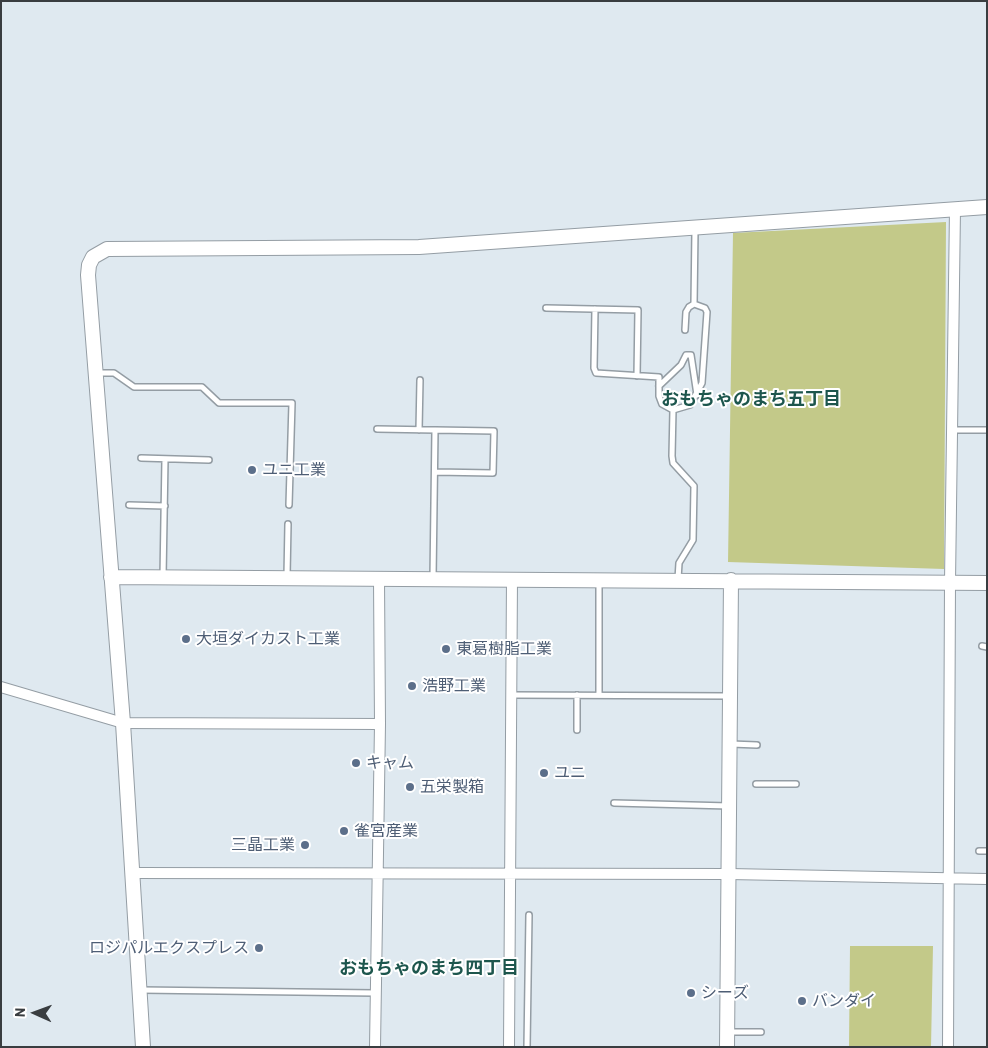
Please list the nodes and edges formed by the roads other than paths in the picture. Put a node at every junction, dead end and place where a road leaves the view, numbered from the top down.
1 (987, 207) edge
2 (955, 209) junction
3 (695, 228) junction
4 (694, 304) junction
5 (546, 308) dead end
6 (595, 309) junction
7 (685, 330) dead end
8 (96, 373) junction
9 (637, 376) junction
10 (420, 380) dead end
11 (659, 386) junction
12 (697, 396) junction
13 (673, 410) junction
14 (377, 430) dead end
15 (419, 430) junction
16 (435, 430) junction
17 (952, 430) junction
18 (987, 430) edge
19 (141, 458) dead end
20 (165, 459) junction
21 (209, 460) dead end
22 (435, 472) junction
23 (129, 505) dead end
24 (289, 505) dead end
25 (165, 506) junction
26 (288, 524) dead end
27 (111, 578) junction
28 (163, 578) junction
29 (512, 578) junction
30 (287, 579) junction
31 (379, 579) junction
32 (433, 579) junction
33 (599, 579) junction
34 (678, 580) junction
35 (732, 580) junction
36 (950, 582) junction
37 (987, 583) edge
38 (1, 687) edge
39 (512, 695) junction
40 (577, 695) junction
41 (598, 696) junction
42 (730, 696) junction
43 (123, 723) junction
44 (380, 724) junction
45 (576, 730) dead end
46 (730, 744) junction
47 (757, 745) dead end
48 (756, 784) dead end
49 (796, 784) dead end
50 (614, 803) dead end
51 (729, 806) junction
52 (979, 851) dead end
53 (987, 851) edge
54 (133, 873) junction
55 (377, 873) junction
56 (511, 873) junction
57 (729, 874) junction
58 (950, 878) junction
59 (987, 879) edge
60 (529, 915) dead end
61 (140, 990) junction
62 (375, 993) junction
63 (727, 1032) junction
64 (761, 1032) dead end
65 (143, 1047) edge
66 (375, 1047) edge
67 (509, 1047) edge
68 (527, 1047) edge
69 (727, 1047) edge
70 (948, 1047) edge

1 - 2 street
2 - 3 street
2 - 17 street
3 - 4 lane
3 - 8 street
4 - 7 lane
4 - 12 lane
5 - 6 lane
6 - 9 lane
6 - 9 lane
8 - 24 lane
8 - 27 street
9 - 11 lane
10 - 15 lane
11 - 12 lane
11 - 13 lane
12 - 13 lane
13 - 34 lane
14 - 15 lane
15 - 16 lane
16 - 22 lane
16 - 22 lane
17 - 18 lane
17 - 36 street
19 - 20 lane
20 - 21 lane
20 - 25 lane
22 - 32 lane
23 - 25 lane
25 - 28 lane
26 - 30 lane
27 - 28 street
27 - 43 street
28 - 30 street
29 - 32 street
29 - 33 street
29 - 39 street
30 - 31 street
31 - 32 street
31 - 44 street
33 - 34 street
33 - 41 lane
34 - 35 street
35 - 36 street
35 - 42 street
36 - 37 street
36 - 58 street
38 - 43 street
39 - 40 lane
39 - 56 street
40 - 41 lane
40 - 45 lane
41 - 42 lane
42 - 46 street
43 - 44 street
43 - 54 street
44 - 55 street
46 - 47 lane
46 - 51 street
48 - 49 lane
50 - 51 lane
51 - 57 street
52 - 53 lane
54 - 55 street
54 - 61 street
55 - 56 street
55 - 62 street
56 - 57 street
56 - 67 street
57 - 58 street
57 - 63 street
58 - 59 street
58 - 70 street
60 - 68 lane
61 - 62 lane
61 - 65 street
62 - 66 street
63 - 64 lane
63 - 69 street

